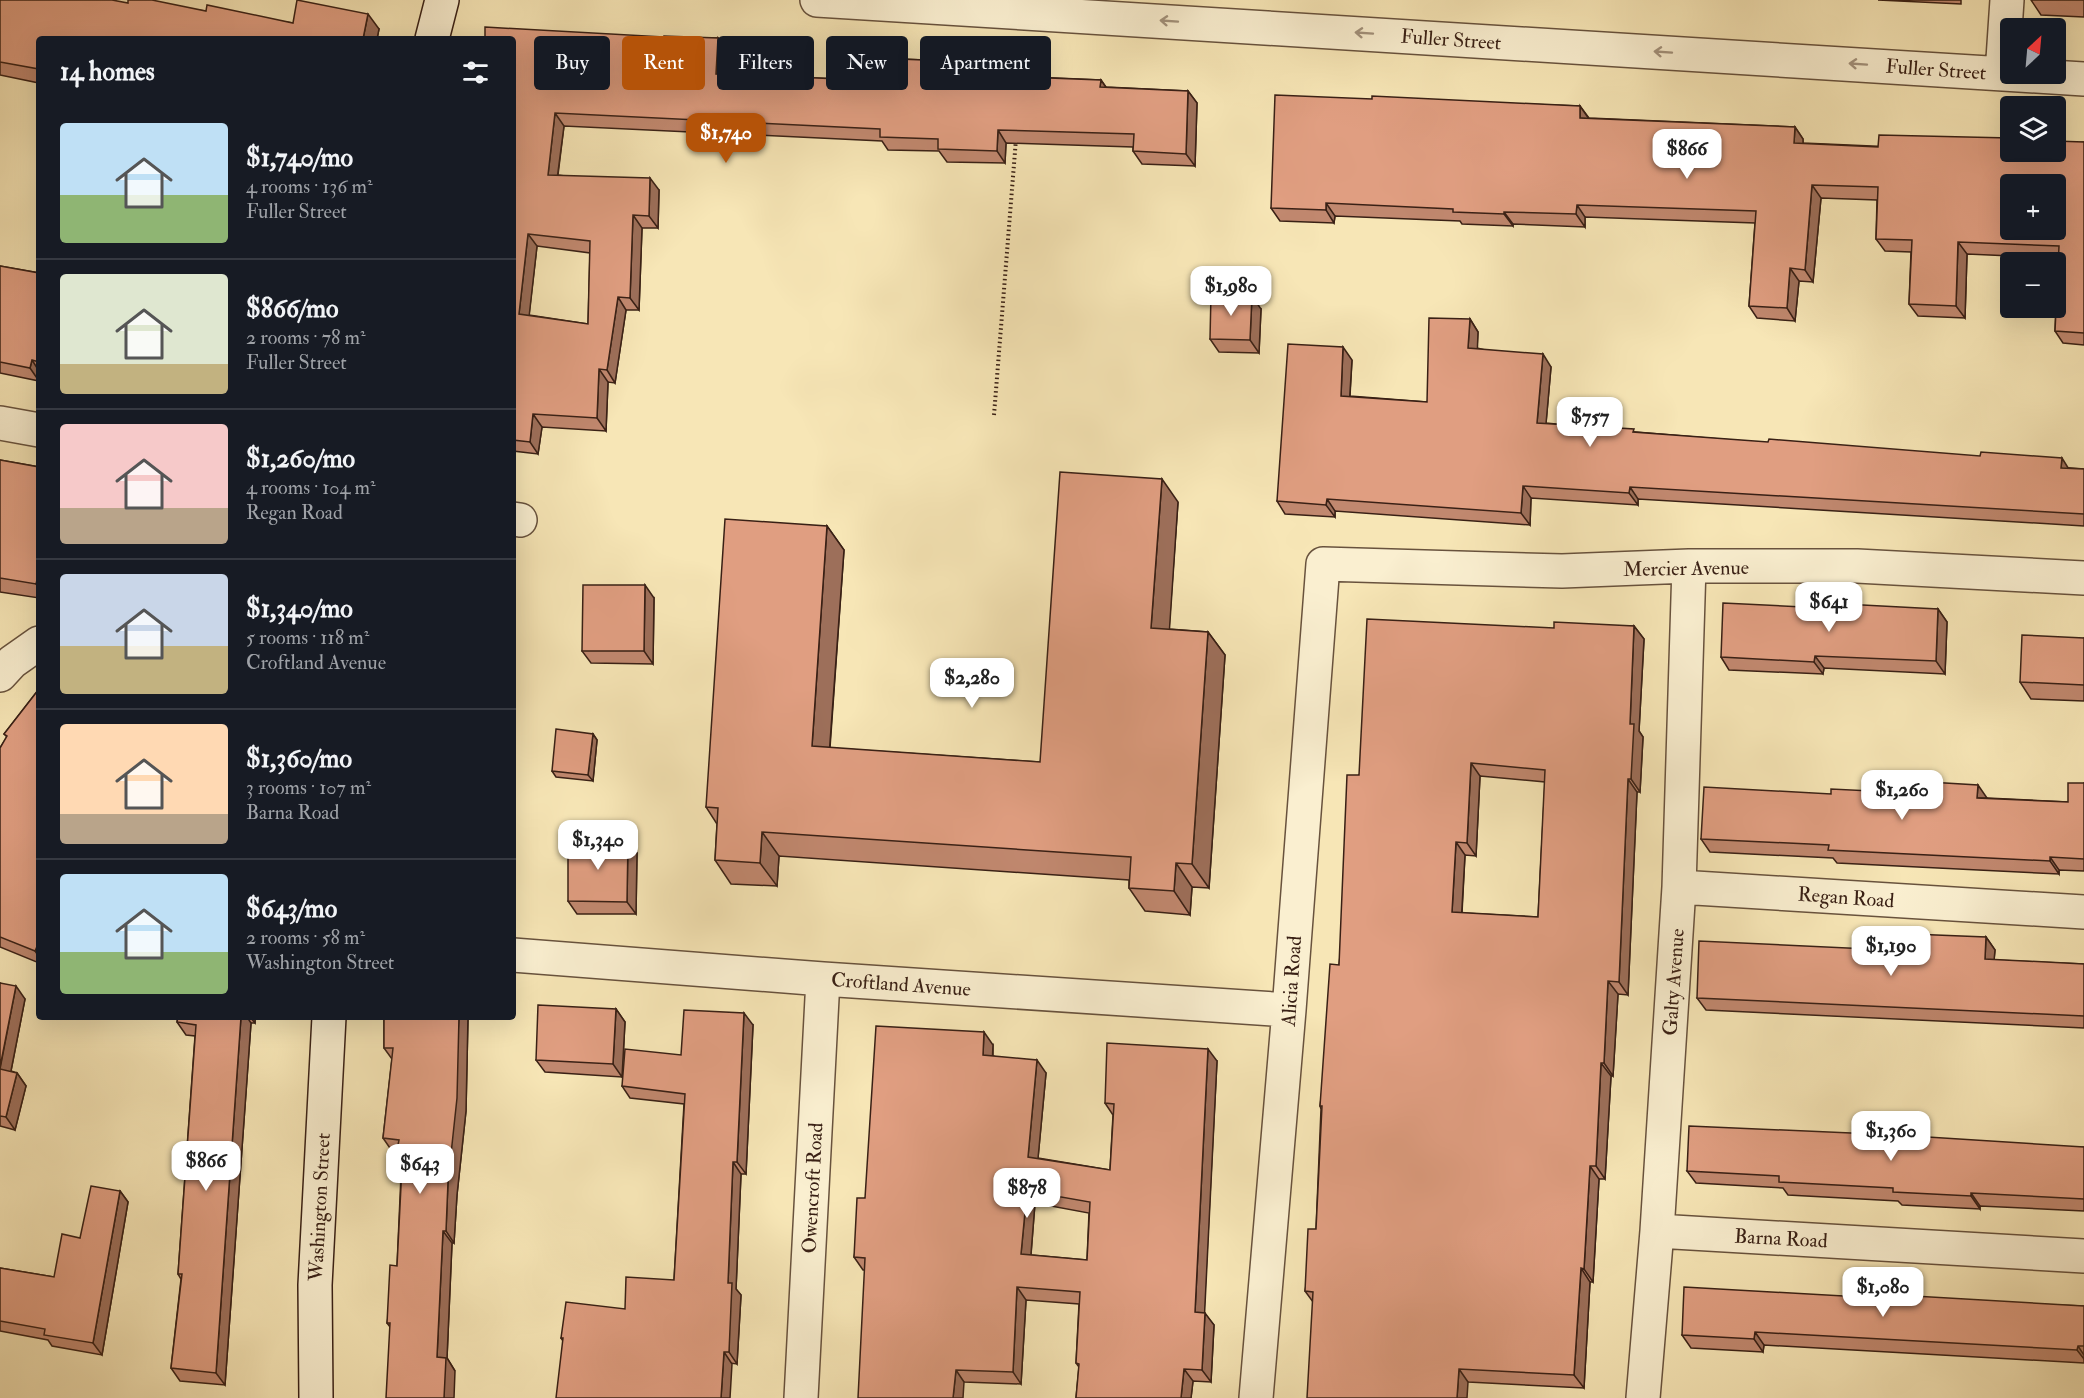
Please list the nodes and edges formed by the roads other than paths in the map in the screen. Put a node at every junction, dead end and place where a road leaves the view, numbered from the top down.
1 (442, 0) edge
2 (817, 0) edge
3 (2007, 0) edge
4 (2006, 18) edge
5 (433, 36) edge
6 (2000, 74) edge
7 (2066, 78) edge
8 (2084, 79) edge
9 (0, 423) edge
10 (36, 429) edge
11 (1323, 564) joint
12 (1689, 566) junction
13 (2084, 578) edge
14 (36, 645) edge
15 (0, 675) edge
16 (1679, 887) junction
17 (2084, 912) edge
18 (516, 955) edge
19 (823, 979) junction
20 (1289, 1010) junction
21 (329, 1020) edge
22 (1657, 1231) junction
23 (2084, 1256) edge
24 (316, 1398) edge
25 (801, 1398) edge
26 (1256, 1398) edge
27 (1643, 1398) edge

1 - 5 street
6 -> 2 street, Fuller Street
3 - 4 street
7 - 8 street, Fuller Street
9 - 10 street
11 - 12 street, Mercier Avenue
11 - 20 street, Alicia Road
12 - 13 street, Mercier Avenue
12 - 16 street, Galty Avenue
14 - 15 street
16 - 17 street, Regan Road
16 - 22 street, Galty Avenue
18 - 19 street, Croftland Avenue
19 - 20 street, Croftland Avenue
19 - 25 street, Owencroft Road
20 - 26 street, Alicia Road
21 - 24 street, Washington Street
22 - 23 street, Barna Road
22 - 27 street, Galty Avenue

